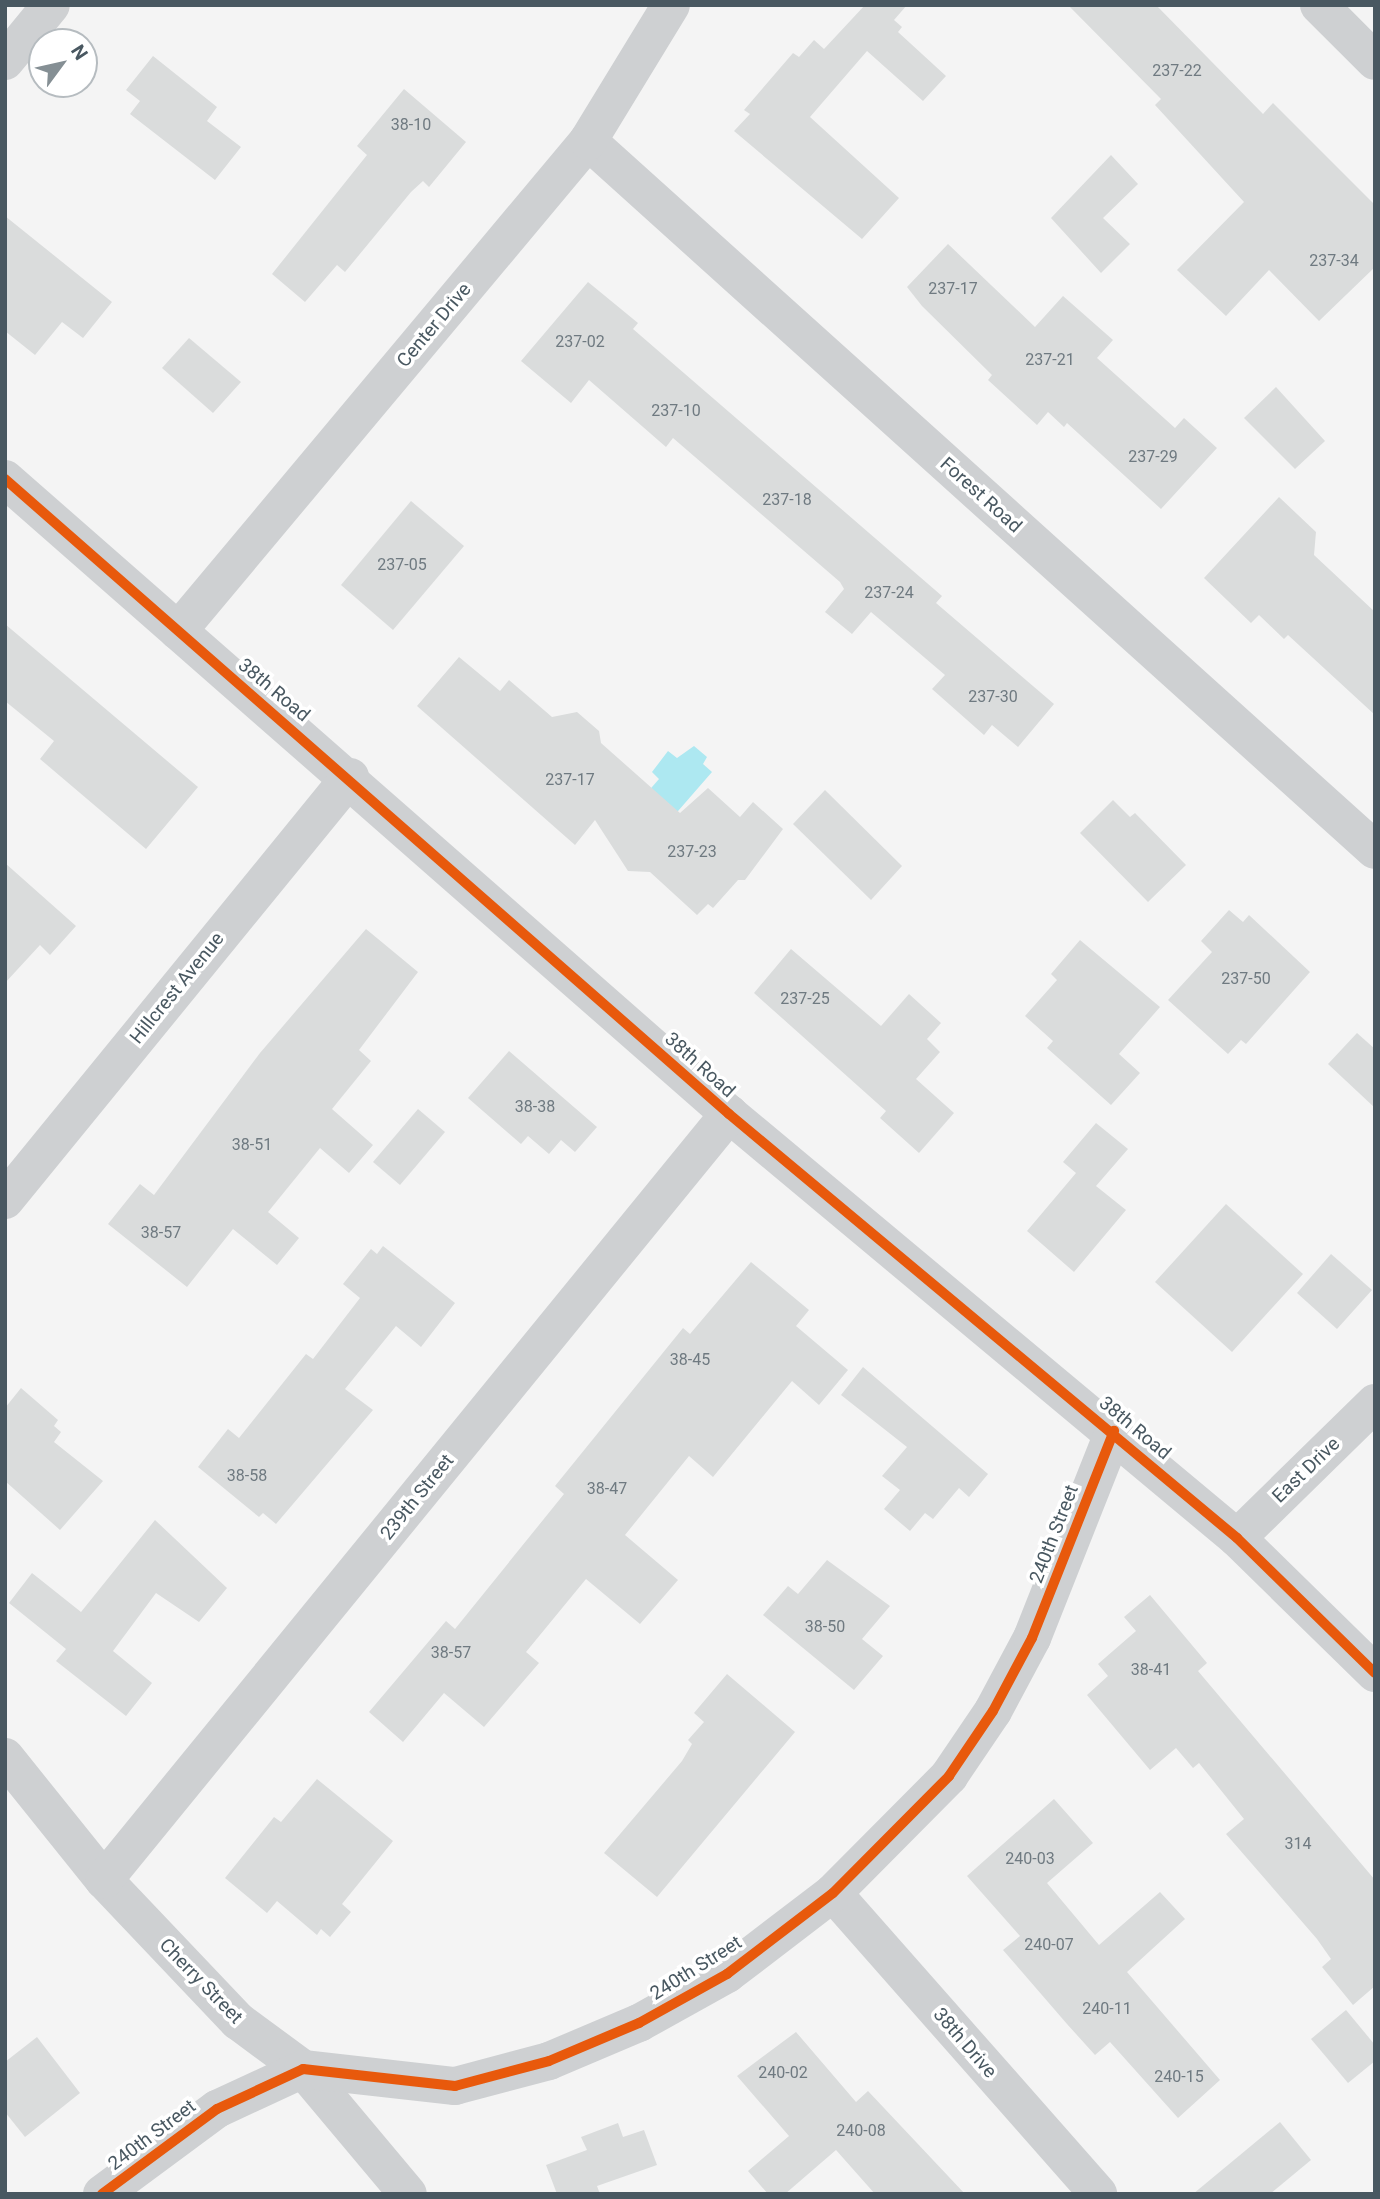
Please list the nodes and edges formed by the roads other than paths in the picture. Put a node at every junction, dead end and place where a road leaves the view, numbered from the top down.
1 (51, 5) edge
2 (1319, 5) edge
3 (657, 12) edge
4 (5, 61) edge
5 (1375, 61) edge
6 (588, 141) junction
7 (5, 479) edge
8 (178, 631) junction
9 (350, 777) junction
10 (1375, 850) edge
11 (729, 1114) junction
12 (5, 1200) edge
13 (1375, 1402) edge
14 (1114, 1431) junction
15 (1237, 1538) junction
16 (1375, 1673) edge
17 (5, 1757) edge
18 (104, 1880) junction
19 (833, 1893) junction
20 (303, 2069) junction
21 (102, 2194) edge
22 (408, 2194) edge
23 (1098, 2194) edge

1 - 4 street
2 - 5 street
3 - 6 street, Center Drive
6 - 8 street, Center Drive
6 - 10 street, Forest Road
7 - 8 street, 38th Road
8 - 9 street, 38th Road
9 - 11 street, 38th Road
9 - 12 street, Hillcrest Avenue
11 - 14 street, 38th Road
11 - 18 street, 239th Street
13 - 15 street, East Drive
14 - 15 street, 38th Road
14 - 19 street, 240th Street
15 - 16 street, 38th Road
17 - 18 street, Cherry Street
18 - 20 street, Cherry Street
19 - 20 street, 240th Street
19 - 23 street, 38th Drive
20 - 21 street, 240th Street
20 - 22 street, Cherry Street

